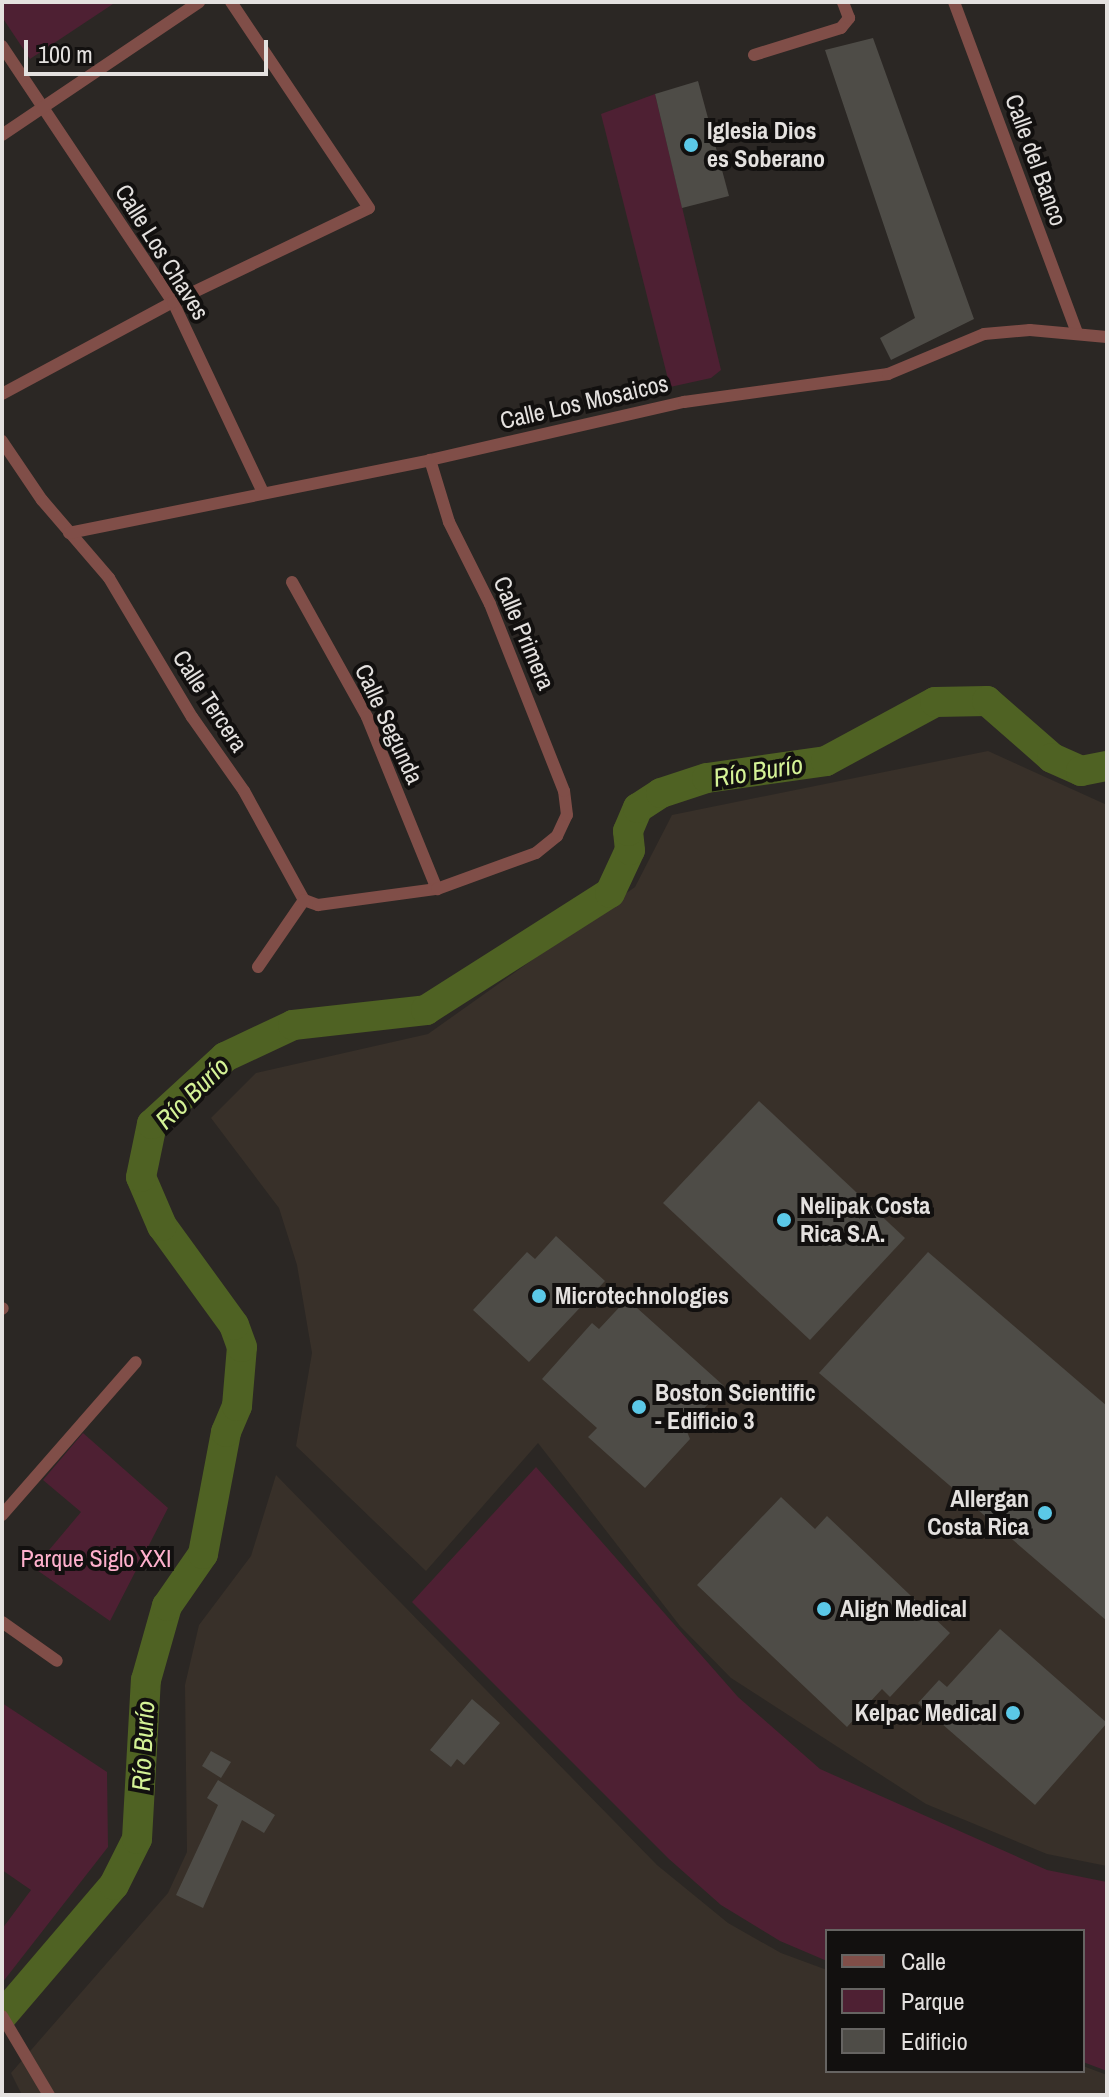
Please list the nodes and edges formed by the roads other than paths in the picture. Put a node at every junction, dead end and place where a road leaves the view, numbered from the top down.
1 (199, 2) edge
2 (231, 2) edge
3 (843, 2) edge
4 (954, 2) edge
5 (2, 46) edge
6 (754, 55) dead end
7 (43, 110) junction
8 (2, 135) edge
9 (173, 302) junction
10 (1077, 333) junction
11 (1107, 337) edge
12 (2, 394) edge
13 (2, 441) edge
14 (430, 460) junction
15 (263, 492) junction
16 (69, 533) junction
17 (292, 582) dead end
18 (437, 889) junction
19 (304, 900) junction
20 (258, 967) dead end
21 (136, 1362) dead end
22 (2, 1515) edge
23 (2, 1622) edge
24 (57, 1661) dead end
25 (2, 2016) edge
26 (49, 2095) edge

1 - 7 street
2 - 9 street
3 - 6 street
4 - 10 street, Calle del Banco
5 - 7 street, Calle Los Chaves
7 - 8 street
7 - 9 street, Calle Los Chaves
9 - 12 street
9 - 15 street, Calle Los Chaves
10 - 11 street, Calle Los Mosaicos
10 - 14 street, Calle Los Mosaicos
13 - 16 street, Calle Tercera
14 - 15 street, Calle Los Mosaicos
14 - 18 street, Calle Primera
15 - 16 street, Calle Los Mosaicos
16 - 19 street, Calle Tercera
17 - 18 street, Calle Segunda
18 - 19 street
19 - 20 street
21 - 22 street
23 - 24 street
25 - 26 street

